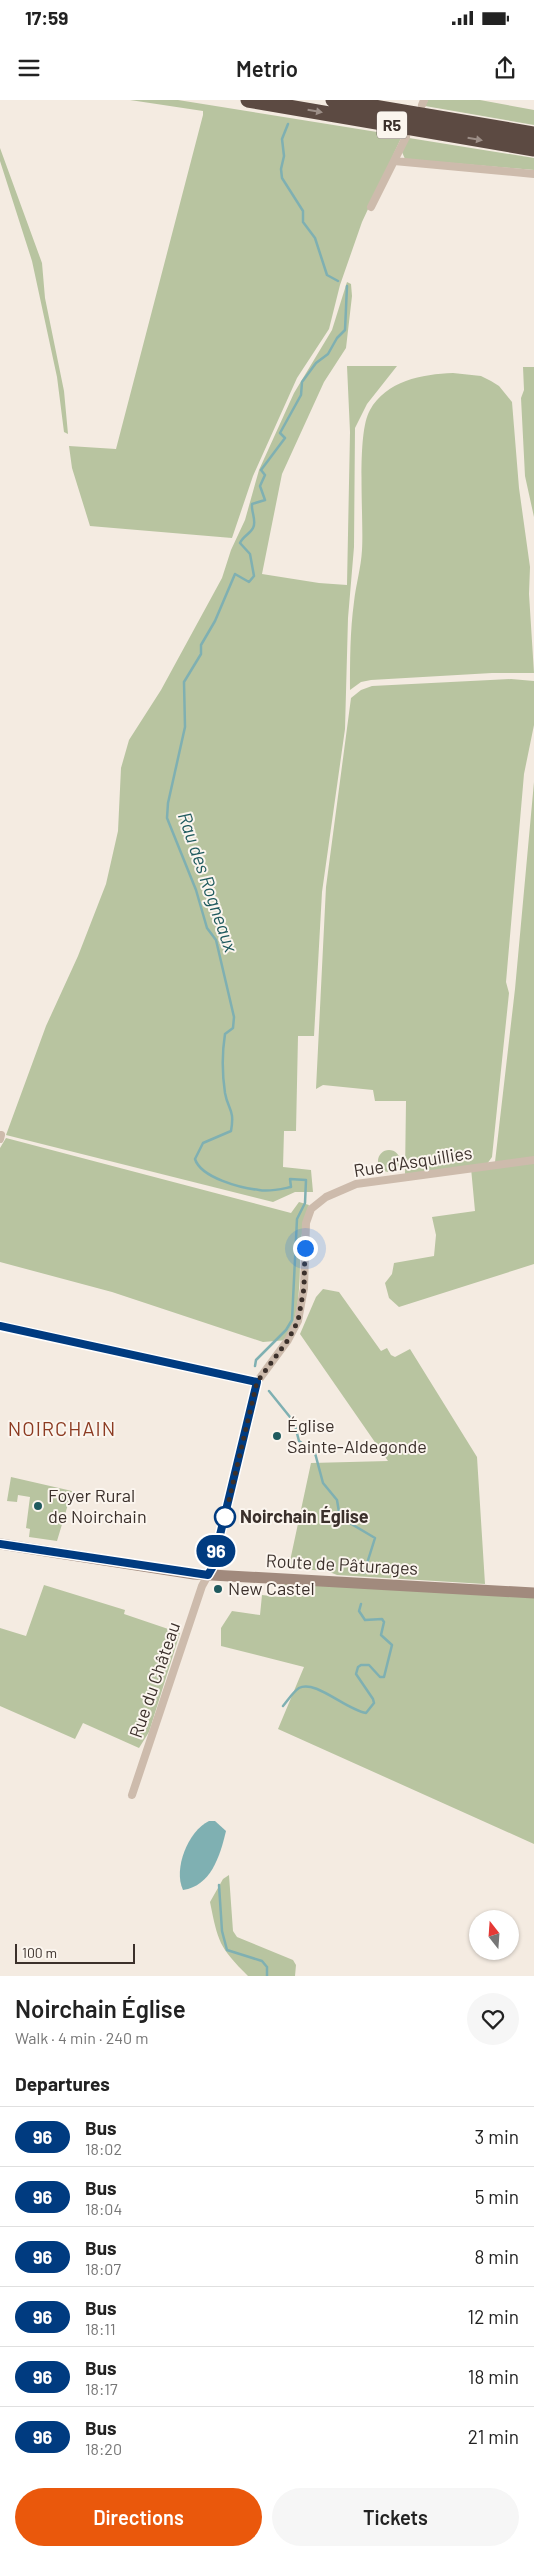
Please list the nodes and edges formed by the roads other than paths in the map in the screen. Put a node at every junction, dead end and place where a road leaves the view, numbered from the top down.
1 (248, 100) edge
2 (333, 100) edge
3 (534, 134) edge
4 (406, 137) dead end
5 (534, 149) edge
6 (394, 161) junction
7 (534, 174) edge
8 (371, 207) dead end
9 (534, 1160) edge
10 (0, 1326) edge
11 (257, 1382) junction
12 (0, 1544) edge
13 (208, 1575) junction
14 (534, 1593) edge
15 (132, 1795) dead end

1 -> 5 highway, R5
2 - 3 highway, R5
4 - 6 street
6 - 7 street
6 - 8 street
9 - 11 street, Rue d'Asquillies
10 - 11 street
11 - 13 street, Rue du Château
12 - 13 main road, Route de Pâturages
13 - 14 main road, Route de Pâturages
13 - 15 street, Rue du Château

